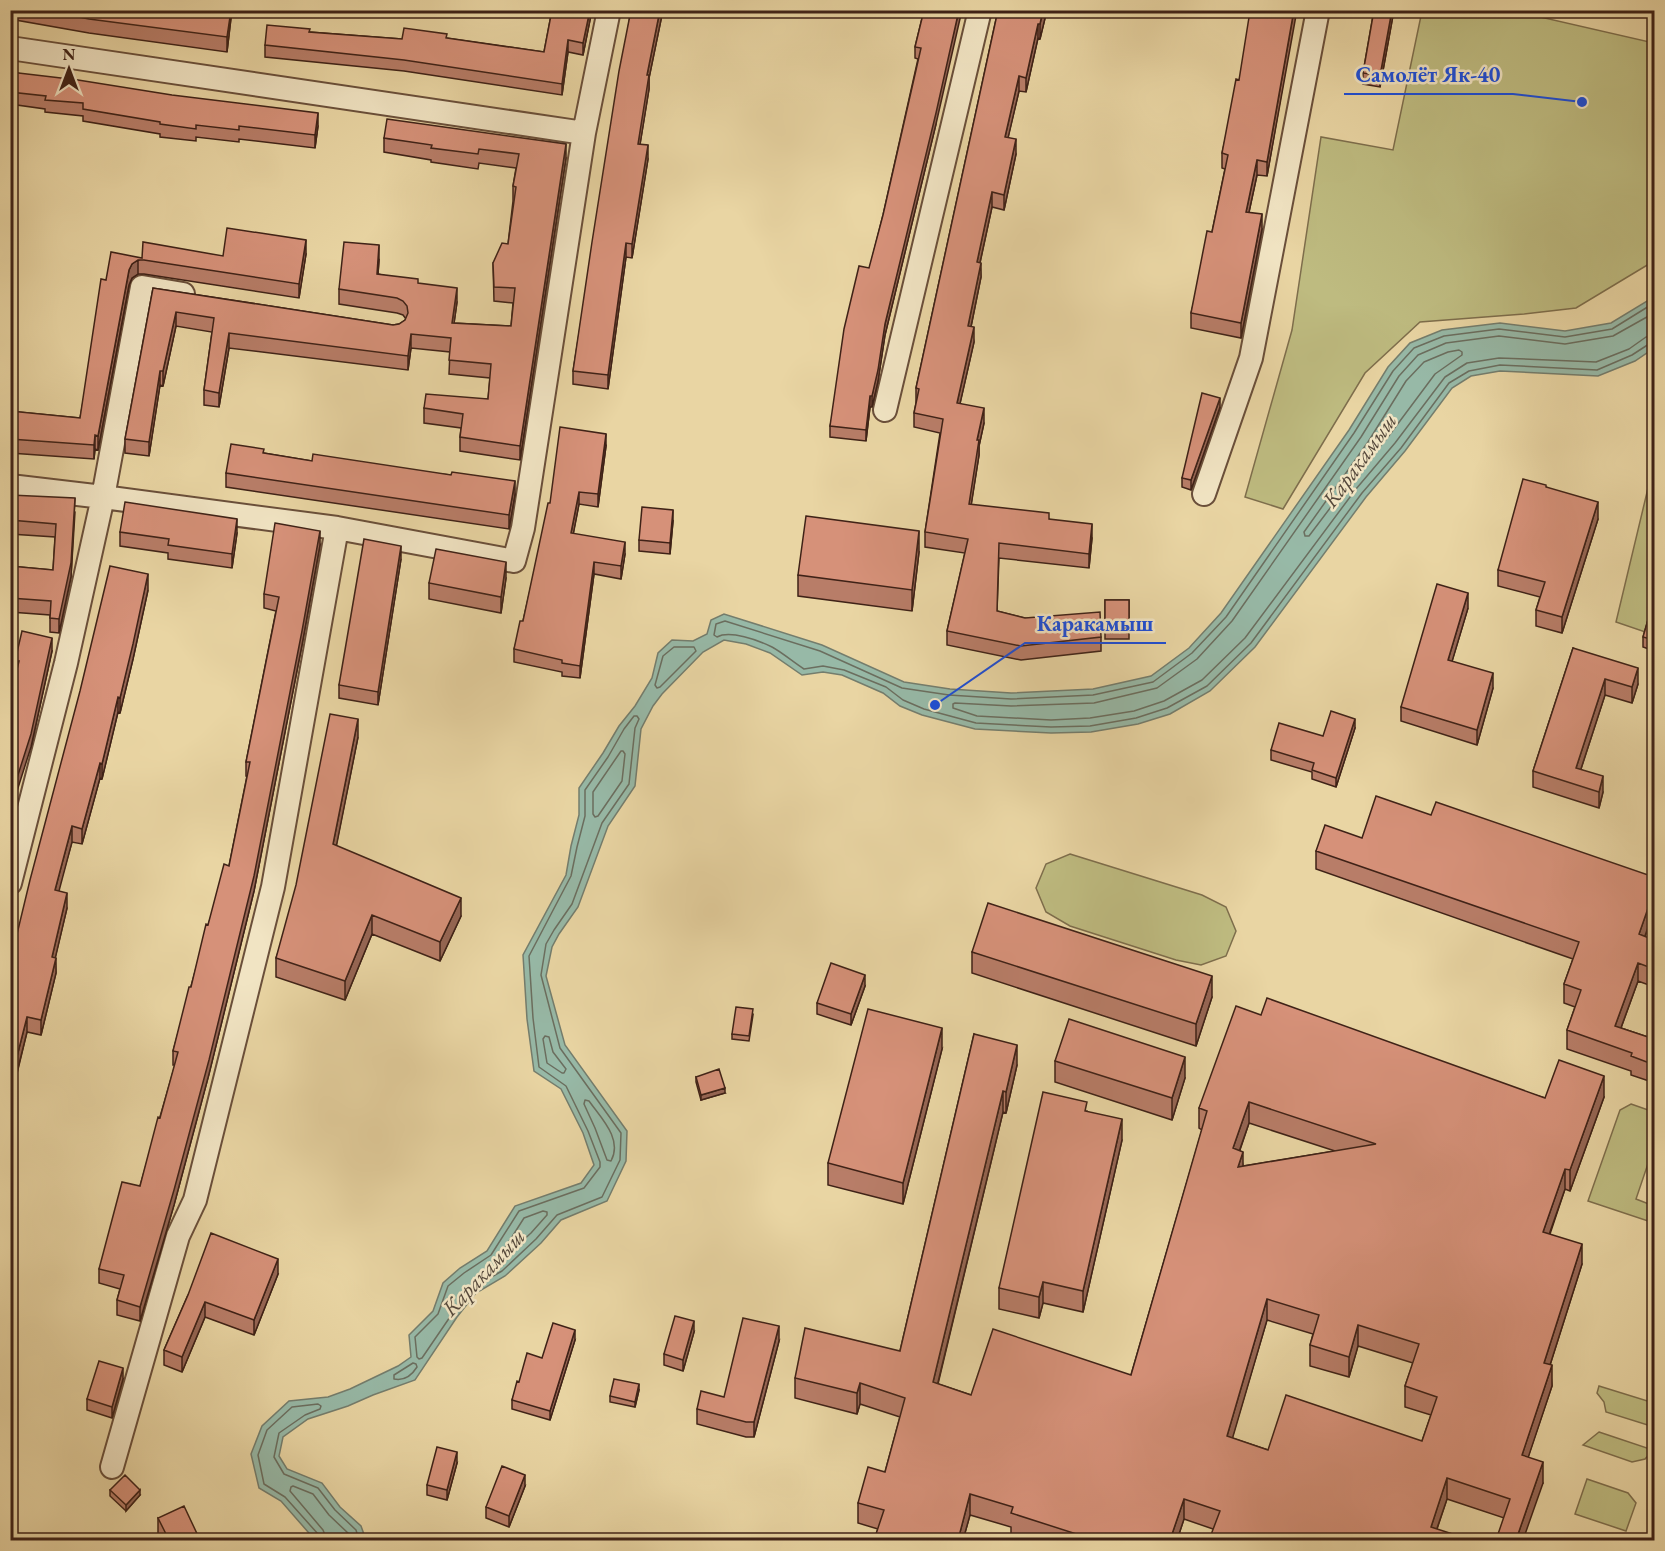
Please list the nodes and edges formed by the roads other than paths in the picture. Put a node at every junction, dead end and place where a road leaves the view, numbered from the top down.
1 (609, 10) edge
2 (980, 10) edge
3 (1318, 10) edge
4 (10, 48) edge
5 (584, 133) junction
6 (199, 296) edge
7 (885, 410) dead end
8 (10, 486) edge
9 (1204, 494) dead end
10 (103, 497) junction
11 (338, 528) junction
12 (10, 883) edge
13 (112, 1467) dead end

1 - 5 street
2 - 7 street
3 - 9 street
4 - 5 street
5 - 11 street
6 - 10 street
8 - 10 street
10 - 11 street
10 - 12 street
11 - 13 street

